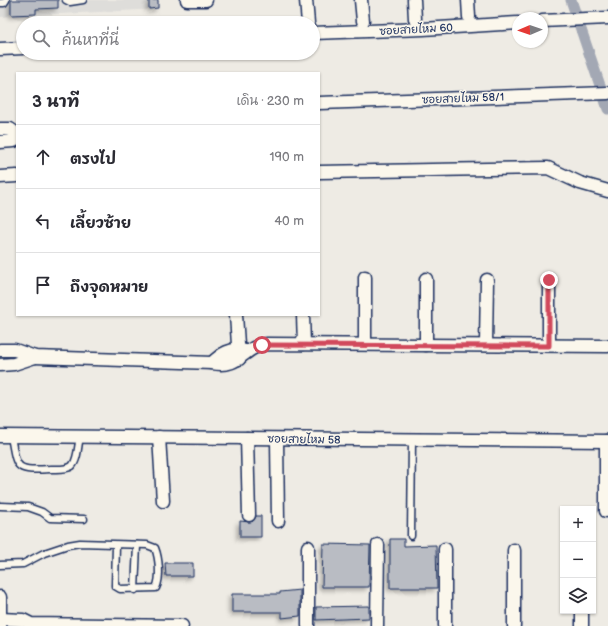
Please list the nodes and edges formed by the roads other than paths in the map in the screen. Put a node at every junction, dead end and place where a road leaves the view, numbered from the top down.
1 (6, 0) edge
2 (66, 0) edge
3 (83, 0) edge
4 (187, 0) edge
5 (206, 0) edge
6 (306, 0) edge
7 (361, 0) edge
8 (414, 0) edge
9 (468, 0) edge
10 (0, 3) edge
11 (307, 16) edge
12 (469, 17) dead end
13 (608, 18) edge
14 (415, 19) dead end
15 (548, 20) edge
16 (363, 22) dead end
17 (512, 23) edge
18 (320, 33) edge
19 (16, 48) edge
20 (0, 49) edge
21 (608, 93) edge
22 (320, 103) edge
23 (0, 129) edge
24 (16, 133) edge
25 (16, 138) edge
26 (0, 142) edge
27 (320, 172) edge
28 (16, 176) edge
29 (0, 177) edge
30 (608, 191) edge
31 (365, 277) dead end
32 (426, 279) dead end
33 (487, 280) dead end
34 (549, 280) dead end
35 (236, 316) edge
36 (303, 316) edge
37 (304, 344) junction
38 (365, 344) junction
39 (426, 345) junction
40 (486, 345) junction
41 (549, 346) junction
42 (608, 346) edge
43 (0, 350) edge
44 (241, 353) junction
45 (35, 357) junction
46 (0, 365) edge
47 (5, 436) edge
48 (80, 436) junction
49 (159, 437) junction
50 (246, 438) junction
51 (277, 439) junction
52 (412, 440) junction
53 (607, 441) edge
54 (163, 501) dead end
55 (0, 506) edge
56 (606, 511) dead end
57 (249, 515) dead end
58 (84, 520) dead end
59 (278, 522) dead end
60 (412, 536) dead end
61 (116, 545) junction
62 (137, 545) junction
63 (378, 545) dead end
64 (308, 547) dead end
65 (445, 549) dead end
66 (514, 550) dead end
67 (0, 565) edge
68 (135, 590) junction
69 (0, 598) edge
70 (582, 614) edge
71 (0, 621) edge
72 (30, 625) edge
73 (182, 626) edge
74 (308, 626) edge
75 (377, 626) edge
76 (445, 626) edge
77 (514, 626) edge
78 (582, 626) edge

1 - 10 lane
2 - 3 lane
4 - 5 street
6 - 11 street
7 - 16 street
8 - 14 street
9 - 12 street
13 - 15 street
17 - 18 street, ซอยสายไหม 60
19 - 20 street
21 - 22 street, ซอยสายไหม 58/1
23 - 24 street
25 - 26 street
27 - 30 street
28 - 29 street
31 - 38 street
32 - 39 street
33 - 40 street
34 - 41 street
35 - 44 street
36 - 37 street
37 - 38 street
37 - 44 street
38 - 39 street
39 - 40 street
40 - 41 street
41 - 42 street
43 - 45 street
44 - 45 street
45 - 46 street
47 - 48 street, ซอยสายไหม 58
47 - 48 lane
48 - 49 street, ซอยสายไหม 58
49 - 50 street, ซอยสายไหม 58
49 - 54 street
50 - 51 street, ซอยสายไหม 58
50 - 57 street
51 - 52 street, ซอยสายไหม 58
51 - 59 street
52 - 53 street, ซอยสายไหม 58
52 - 60 lane
53 - 56 street
55 - 58 lane
61 - 62 lane
61 - 67 lane
61 - 68 lane
62 - 68 lane
62 - 68 lane
63 - 75 street
64 - 74 street
65 - 76 street
66 - 77 street
69 - 71 street
70 - 78 street
71 - 72 street
72 - 73 street

